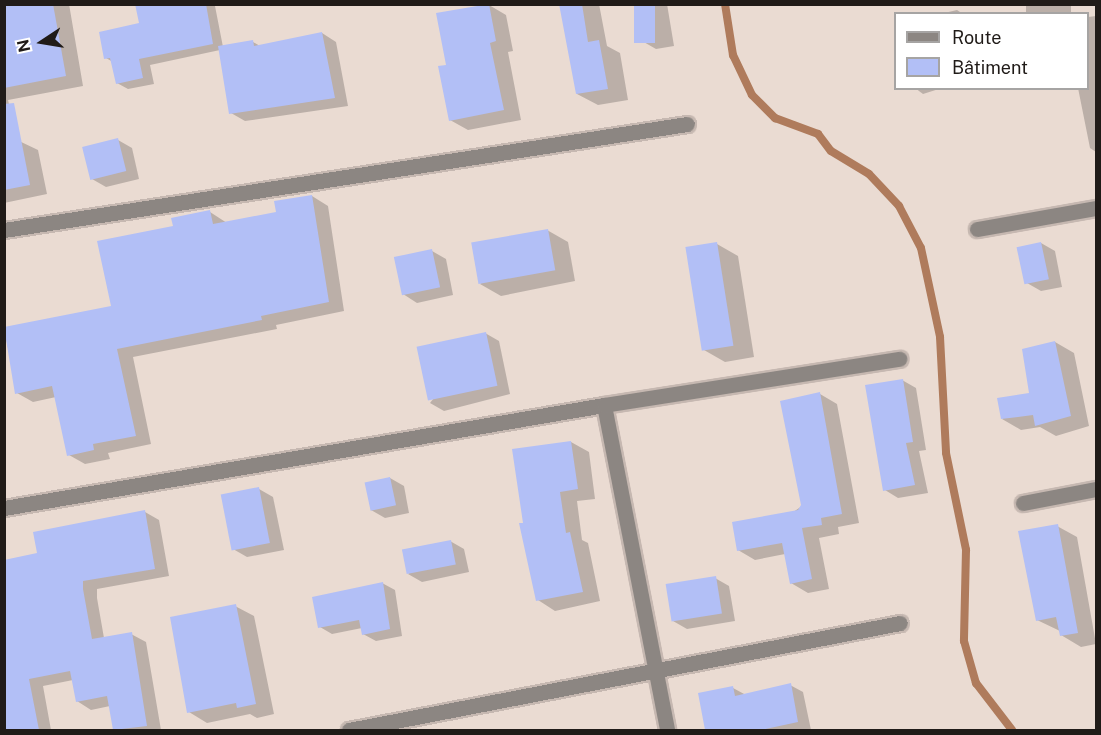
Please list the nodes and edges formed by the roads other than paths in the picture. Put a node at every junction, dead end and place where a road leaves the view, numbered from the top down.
1 (687, 124) dead end
2 (1096, 208) edge
3 (977, 229) dead end
4 (4, 230) edge
5 (899, 359) dead end
6 (604, 405) junction
7 (1096, 489) edge
8 (1023, 503) dead end
9 (4, 508) edge
10 (900, 623) dead end
11 (656, 669) junction
12 (401, 726) edge
13 (349, 730) edge
14 (668, 730) edge

1 - 4 street
2 - 3 street
5 - 6 street
6 - 9 street
6 - 11 street
7 - 8 street
10 - 11 street
11 - 12 street
11 - 14 street
12 - 13 street

